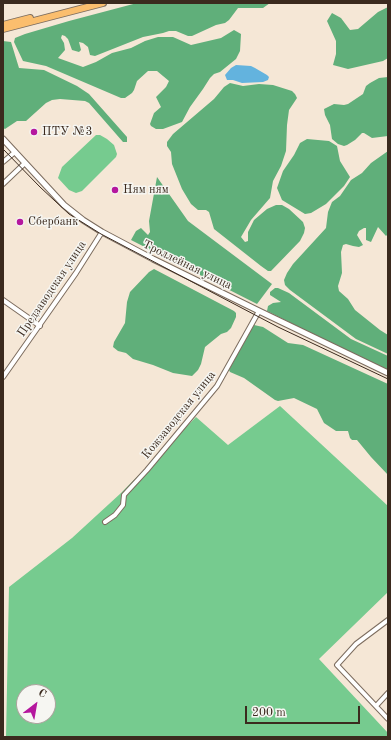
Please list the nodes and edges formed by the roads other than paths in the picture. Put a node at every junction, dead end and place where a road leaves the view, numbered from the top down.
1 (88, 3) edge
2 (103, 3) edge
3 (3, 25) edge
4 (3, 29) edge
5 (3, 140) edge
6 (15, 152) junction
7 (3, 162) edge
8 (25, 163) junction
9 (3, 184) edge
10 (102, 232) junction
11 (3, 300) edge
12 (259, 312) junction
13 (40, 326) junction
14 (388, 373) edge
15 (3, 376) edge
16 (105, 522) dead end
17 (388, 620) edge
18 (388, 693) edge
19 (376, 706) junction
20 (388, 719) edge

1 - 3 main road
2 - 4 main road
5 - 6 street, Троллейная улица
6 - 7 street
6 - 8 street, Троллейная улица
8 - 9 street
8 - 10 street, Троллейная улица
10 - 12 street, Троллейная улица
10 - 13 street, Предзаводская улица
11 - 13 street
12 - 14 street, Троллейная улица
12 - 16 street, Кожзаводская улица
13 - 15 street, Предзаводская улица
17 - 19 street
18 - 19 street
19 - 20 street

